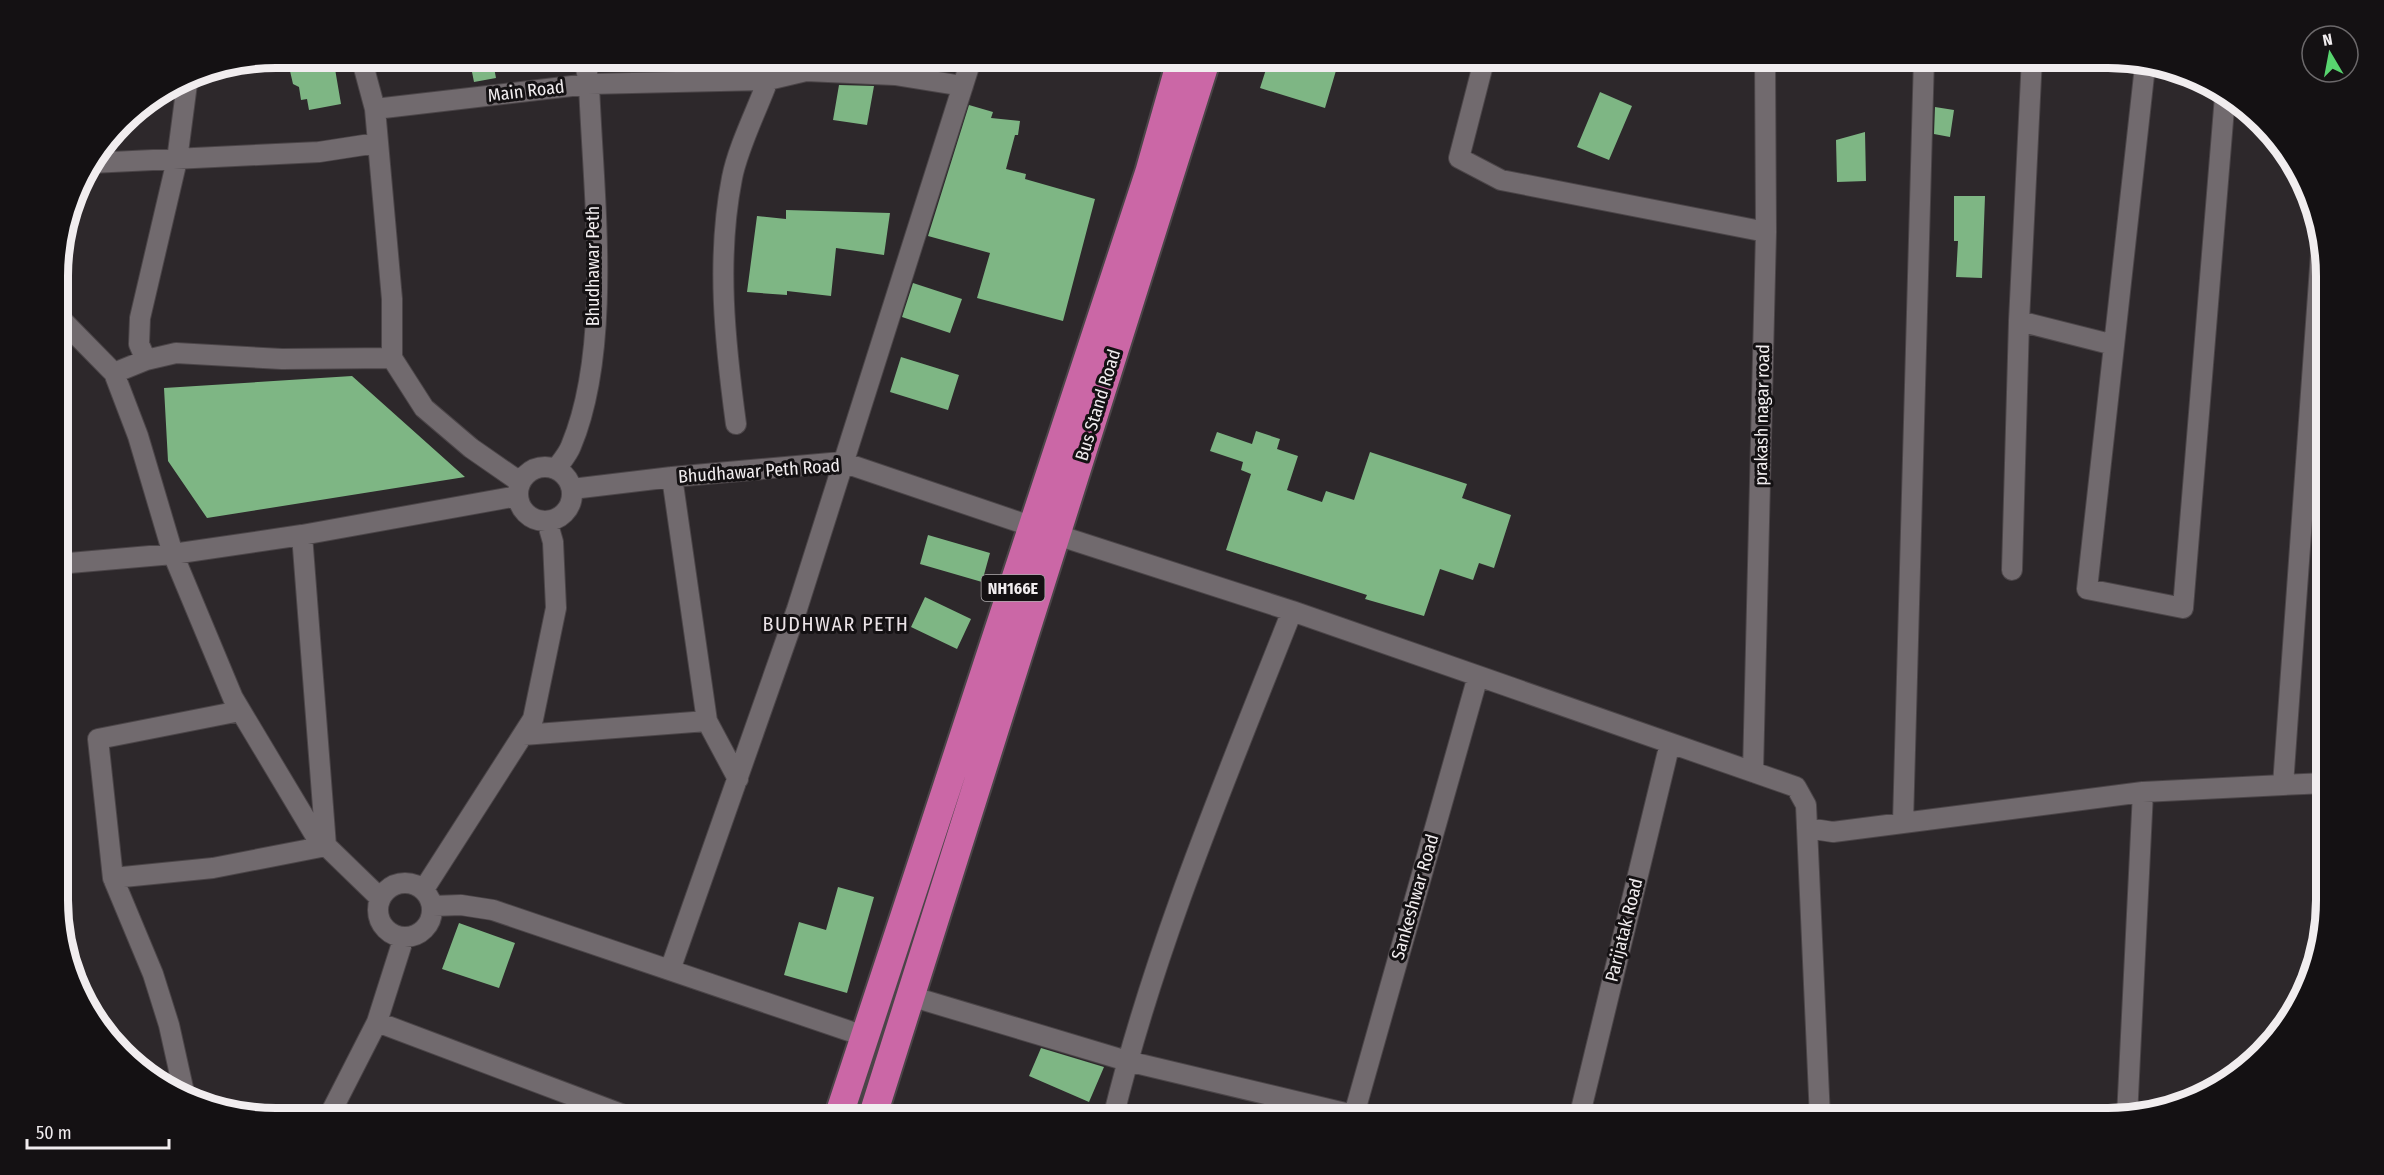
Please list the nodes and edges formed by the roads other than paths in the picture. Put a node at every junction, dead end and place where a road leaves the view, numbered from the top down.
1 (364, 68) edge
2 (586, 68) edge
3 (795, 68) edge
4 (837, 68) edge
5 (969, 68) edge
6 (1179, 68) edge
7 (1203, 68) edge
8 (1482, 68) edge
9 (1765, 68) edge
10 (1924, 68) edge
11 (2031, 68) edge
12 (2145, 70) edge
13 (768, 80) junction
14 (589, 84) junction
15 (963, 86) junction
16 (186, 88) edge
17 (2224, 103) edge
18 (375, 109) junction
19 (377, 143) junction
20 (177, 160) junction
21 (101, 164) edge
22 (1766, 232) junction
23 (2019, 321) junction
24 (2316, 323) edge
25 (68, 326) edge
26 (2114, 345) junction
27 (392, 358) junction
28 (146, 360) junction
29 (114, 373) junction
30 (736, 424) dead end
31 (842, 462) junction
32 (556, 469) junction
33 (672, 477) junction
34 (519, 489) junction
35 (572, 489) junction
36 (547, 520) junction
37 (1034, 527) junction
38 (302, 535) junction
39 (173, 554) junction
40 (68, 563) edge
41 (2012, 570) dead end
42 (1292, 611) junction
43 (1478, 676) junction
44 (240, 711) junction
45 (707, 721) junction
46 (523, 735) junction
47 (1670, 743) junction
48 (1753, 772) junction
49 (738, 779) junction
50 (2316, 784) edge
51 (2283, 785) junction
52 (2142, 792) junction
53 (1903, 823) junction
54 (1807, 828) junction
55 (326, 846) junction
56 (113, 878) junction
57 (380, 898) junction
58 (428, 898) junction
59 (404, 937) junction
60 (670, 970) junction
61 (910, 996) junction
62 (377, 1022) junction
63 (867, 1037) junction
64 (1127, 1062) junction
65 (182, 1085) edge
66 (2127, 1106) edge
67 (1321, 1107) edge
68 (1360, 1107) edge
69 (1582, 1107) edge
70 (1820, 1107) edge
71 (333, 1108) edge
72 (605, 1108) edge
73 (841, 1108) edge
74 (875, 1108) edge
75 (1116, 1108) edge

1 - 18 street
2 - 14 street, Bhudhawar Peth
3 - 13 street, Main Road
4 - 15 street, Main Road
5 - 15 street
6 - 37 highway, NH166E
7 - 37 highway, Bus Stand Road / NH166E
8 - 22 street
9 - 22 street, prakash nagar road
10 - 53 street
11 - 23 street
12 - 26 street
13 - 14 street, Main Road
13 - 30 street
14 - 18 street, Main Road
14 - 32 street, Bhudhawar Peth
15 - 31 street
16 - 20 street
17 - 26 street
18 - 19 street
19 - 20 street
19 - 27 street
20 - 21 street
20 - 28 street
22 - 48 street, prakash nagar road
23 - 26 street
23 - 41 street
24 - 51 street
25 - 29 street
27 - 28 street
27 - 34 street
28 - 29 street
29 - 39 street
31 - 33 street, Bhudhawar Peth Road
31 - 37 street, Bhudhawar Peth Road
31 - 49 street
32 - 34 street
32 - 35 street
33 - 35 street, Bhudhawar Peth Road
33 - 45 street
34 - 36 street
34 - 38 street
35 - 36 street
36 - 46 street
37 - 42 street, Bhudhawar Peth Road
37 - 61 highway, Bus Stand Road / NH166E
37 - 63 highway, NH166E
38 - 39 street
38 - 55 street
39 - 40 street
39 - 44 street
42 - 43 street, Bhudhawar Peth Road
42 - 64 street
43 - 47 street, Bhudhawar Peth Road
43 - 68 street, Sankeshwar Road
44 - 55 street
44 - 56 street
45 - 46 street
45 - 49 street
46 - 58 street
47 - 48 street, Bhudhawar Peth Road
47 - 69 street, Parijatak Road
48 - 54 street, Bhudhawar Peth Road
49 - 60 street
50 - 51 street
51 - 52 street
52 - 53 street
52 - 66 street
53 - 54 street
54 - 70 street, Bhudhawar Peth Road
55 - 56 street
55 - 57 street
56 - 65 street
57 - 58 street
57 - 59 street
58 - 59 street
58 - 60 street
59 - 62 street
60 - 63 street
61 - 64 street
61 - 74 highway, NH166E
62 - 71 street
62 - 72 street
63 - 73 highway, NH166E
64 - 67 street
64 - 75 street

